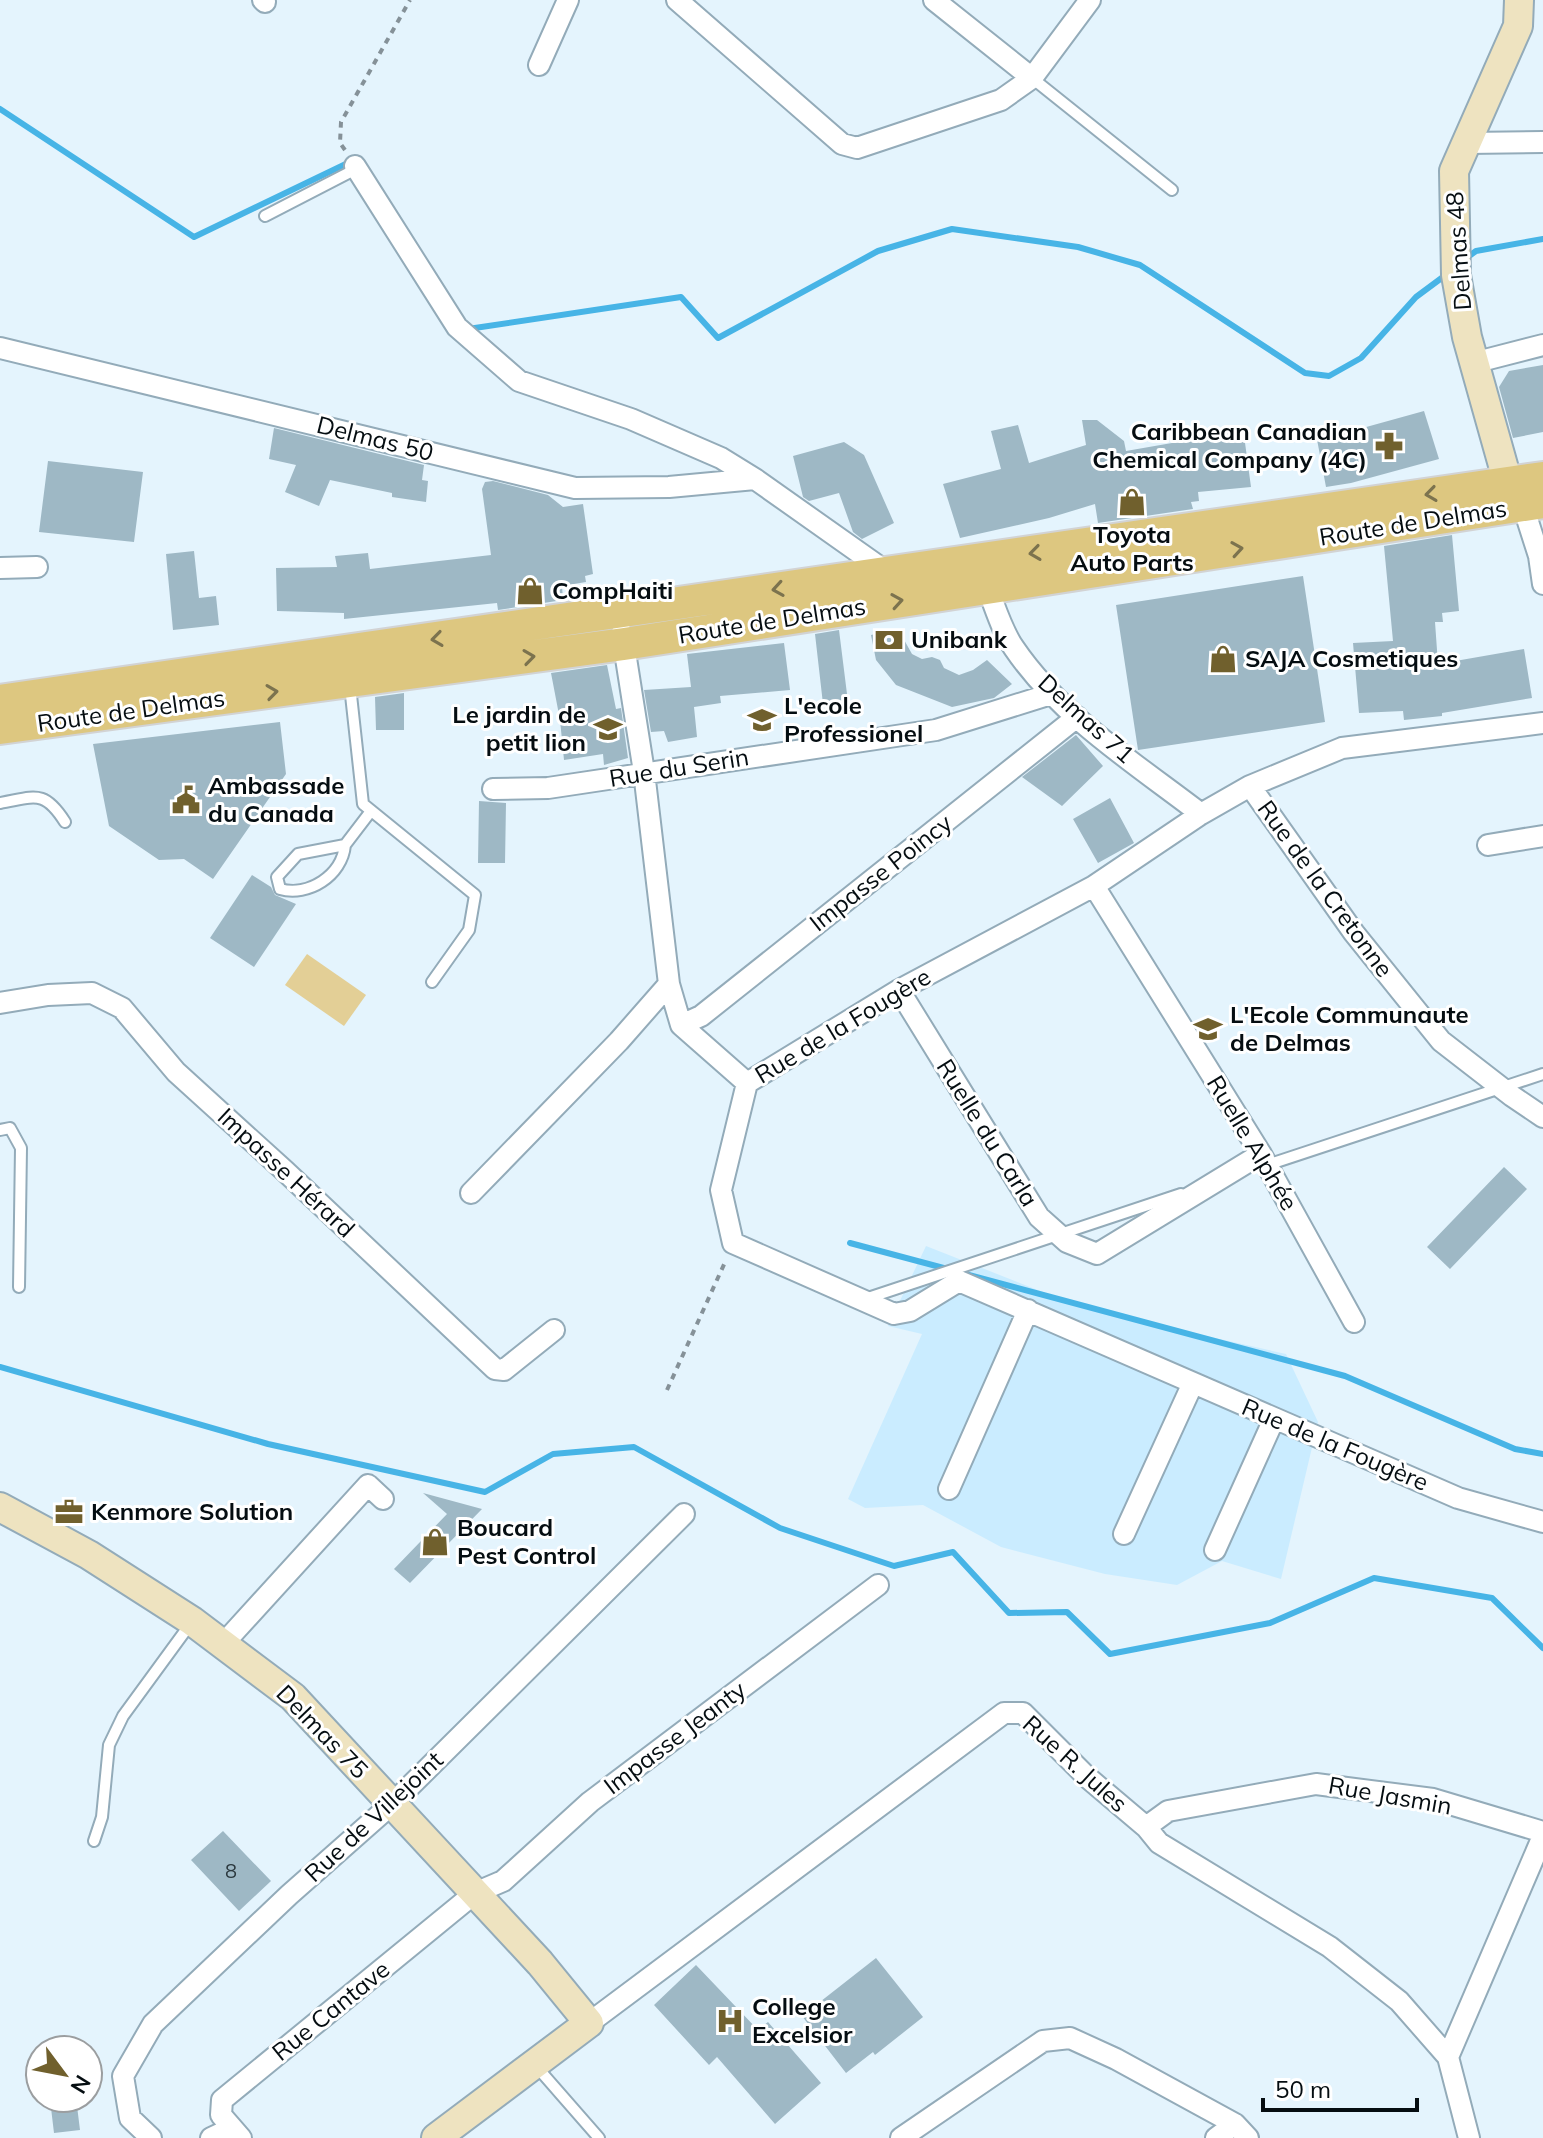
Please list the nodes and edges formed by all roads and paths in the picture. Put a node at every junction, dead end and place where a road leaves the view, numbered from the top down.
1 (410, 0) edge
2 (568, 0) edge
3 (677, 0) edge
4 (934, 0) edge
5 (1090, 0) edge
6 (1519, 0) edge
7 (539, 65) dead end
8 (1032, 78) junction
9 (1543, 142) edge
10 (340, 143) dead end
11 (1467, 143) junction
12 (356, 168) joint
13 (1172, 190) dead end
14 (265, 216) dead end
15 (1543, 345) edge
16 (0, 348) edge
17 (1470, 350) junction
18 (1543, 478) edge
19 (755, 479) junction
20 (1525, 497) edge
21 (37, 567) dead end
22 (0, 568) edge
23 (888, 573) junction
24 (982, 574) junction
25 (1543, 584) edge
26 (622, 629) junction
27 (348, 667) junction
28 (1051, 694) junction
29 (0, 701) edge
30 (1077, 717) junction
31 (1543, 723) edge
32 (0, 728) edge
33 (644, 772) junction
34 (1250, 786) junction
35 (493, 789) dead end
36 (0, 803) edge
37 (371, 811) junction
38 (1201, 814) junction
39 (65, 822) dead end
40 (1543, 836) edge
41 (345, 845) junction
42 (1488, 845) dead end
43 (1094, 886) junction
44 (432, 982) dead end
45 (669, 984) junction
46 (899, 990) junction
47 (0, 1003) edge
48 (681, 1025) junction
49 (1543, 1074) edge
50 (747, 1083) junction
51 (1543, 1117) edge
52 (0, 1130) edge
53 (1261, 1154) junction
54 (471, 1193) dead end
55 (733, 1243) junction
56 (19, 1287) dead end
57 (862, 1300) junction
58 (1028, 1310) junction
59 (1354, 1322) dead end
60 (554, 1330) dead end
61 (1193, 1383) junction
62 (667, 1390) dead end
63 (1274, 1419) junction
64 (949, 1489) dead end
65 (383, 1499) dead end
66 (0, 1507) edge
67 (684, 1514) dead end
68 (1543, 1522) edge
69 (1124, 1534) dead end
70 (1215, 1550) dead end
71 (878, 1585) dead end
72 (192, 1621) junction
73 (224, 1643) junction
74 (392, 1804) junction
75 (1146, 1827) junction
76 (1543, 1834) edge
77 (94, 1841) dead end
78 (475, 1893) junction
79 (589, 2023) junction
80 (1448, 2057) junction
81 (535, 2065) junction
82 (1241, 2131) edge
83 (236, 2133) edge
84 (151, 2138) edge
85 (211, 2138) edge
86 (436, 2138) edge
87 (599, 2138) edge
88 (901, 2138) edge
89 (1216, 2138) edge
90 (1469, 2138) edge

1 - 10 path
2 - 7 street
3 - 8 street
4 - 8 street
5 - 8 street
6 - 11 street, Delmas 48
8 - 13 lane
9 - 11 street
11 - 17 street, Delmas 48
12 - 14 lane
12 - 19 street
15 - 17 street
16 - 19 street, Delmas 50
17 - 20 street, Delmas 48
18 - 20 main road, Route de Delmas
19 - 23 street
20 - 24 main road, Route de Delmas
20 - 25 street
21 - 22 street
23 - 24 main road, Route de Delmas
23 -> 26 main road, Route de Delmas
26 -> 24 main road, Route de Delmas
24 - 28 street, Delmas 71
26 - 27 main road, Route de Delmas
26 - 33 street
27 - 29 main road, Route de Delmas
32 -> 27 main road, Route de Delmas
27 - 37 lane
28 - 30 street, Delmas 71
28 - 33 street, Rue du Serin
30 - 38 street, Delmas 71
30 - 48 street, Impasse Poincy
31 - 34 street, Rue de la Fougère
33 - 35 street, Rue du Serin
33 - 45 street
34 - 38 street, Rue de la Fougère
34 - 51 street, Rue de la Cretonne
36 - 39 lane
37 - 41 lane
37 - 44 lane
38 - 43 street, Rue de la Fougère
40 - 42 street
41 - 41 lane
43 - 46 street, Rue de la Fougère
43 - 53 street, Ruelle Alphée
45 - 48 street
45 - 54 street
46 - 50 street, Rue de la Fougère
46 - 53 street, Ruelle du Carla
47 - 60 street, Impasse Hérard
48 - 50 street
49 - 57 lane
50 - 55 street, Rue de la Fougère
52 - 56 lane
53 - 59 street, Ruelle Alphée
55 - 57 street, Rue de la Fougère
55 - 62 path
57 - 58 street, Rue de la Fougère
58 - 61 street, Rue de la Fougère
58 - 64 street
61 - 63 street, Rue de la Fougère
61 - 69 street
63 - 68 street, Rue de la Fougère
63 - 70 street
65 - 73 street
66 - 72 street, Delmas 75
67 - 74 street, Rue de Villejoint
71 - 78 street, Impasse Jeanty
72 - 73 street, Delmas 75
72 - 77 lane
73 - 74 street, Delmas 75
74 - 78 street, Delmas 75
74 - 84 street, Rue de Villejoint
75 - 76 street, Rue Jasmin
75 - 79 street, Rue R. Jules
75 - 80 street, Rue R. Jules
76 - 80 street
78 - 79 street, Delmas 75
78 - 83 street, Rue Cantave
79 - 81 street
80 - 90 street, Rue R. Jules
81 - 86 street
81 - 87 lane
82 - 88 street
82 - 89 street
83 - 85 street

